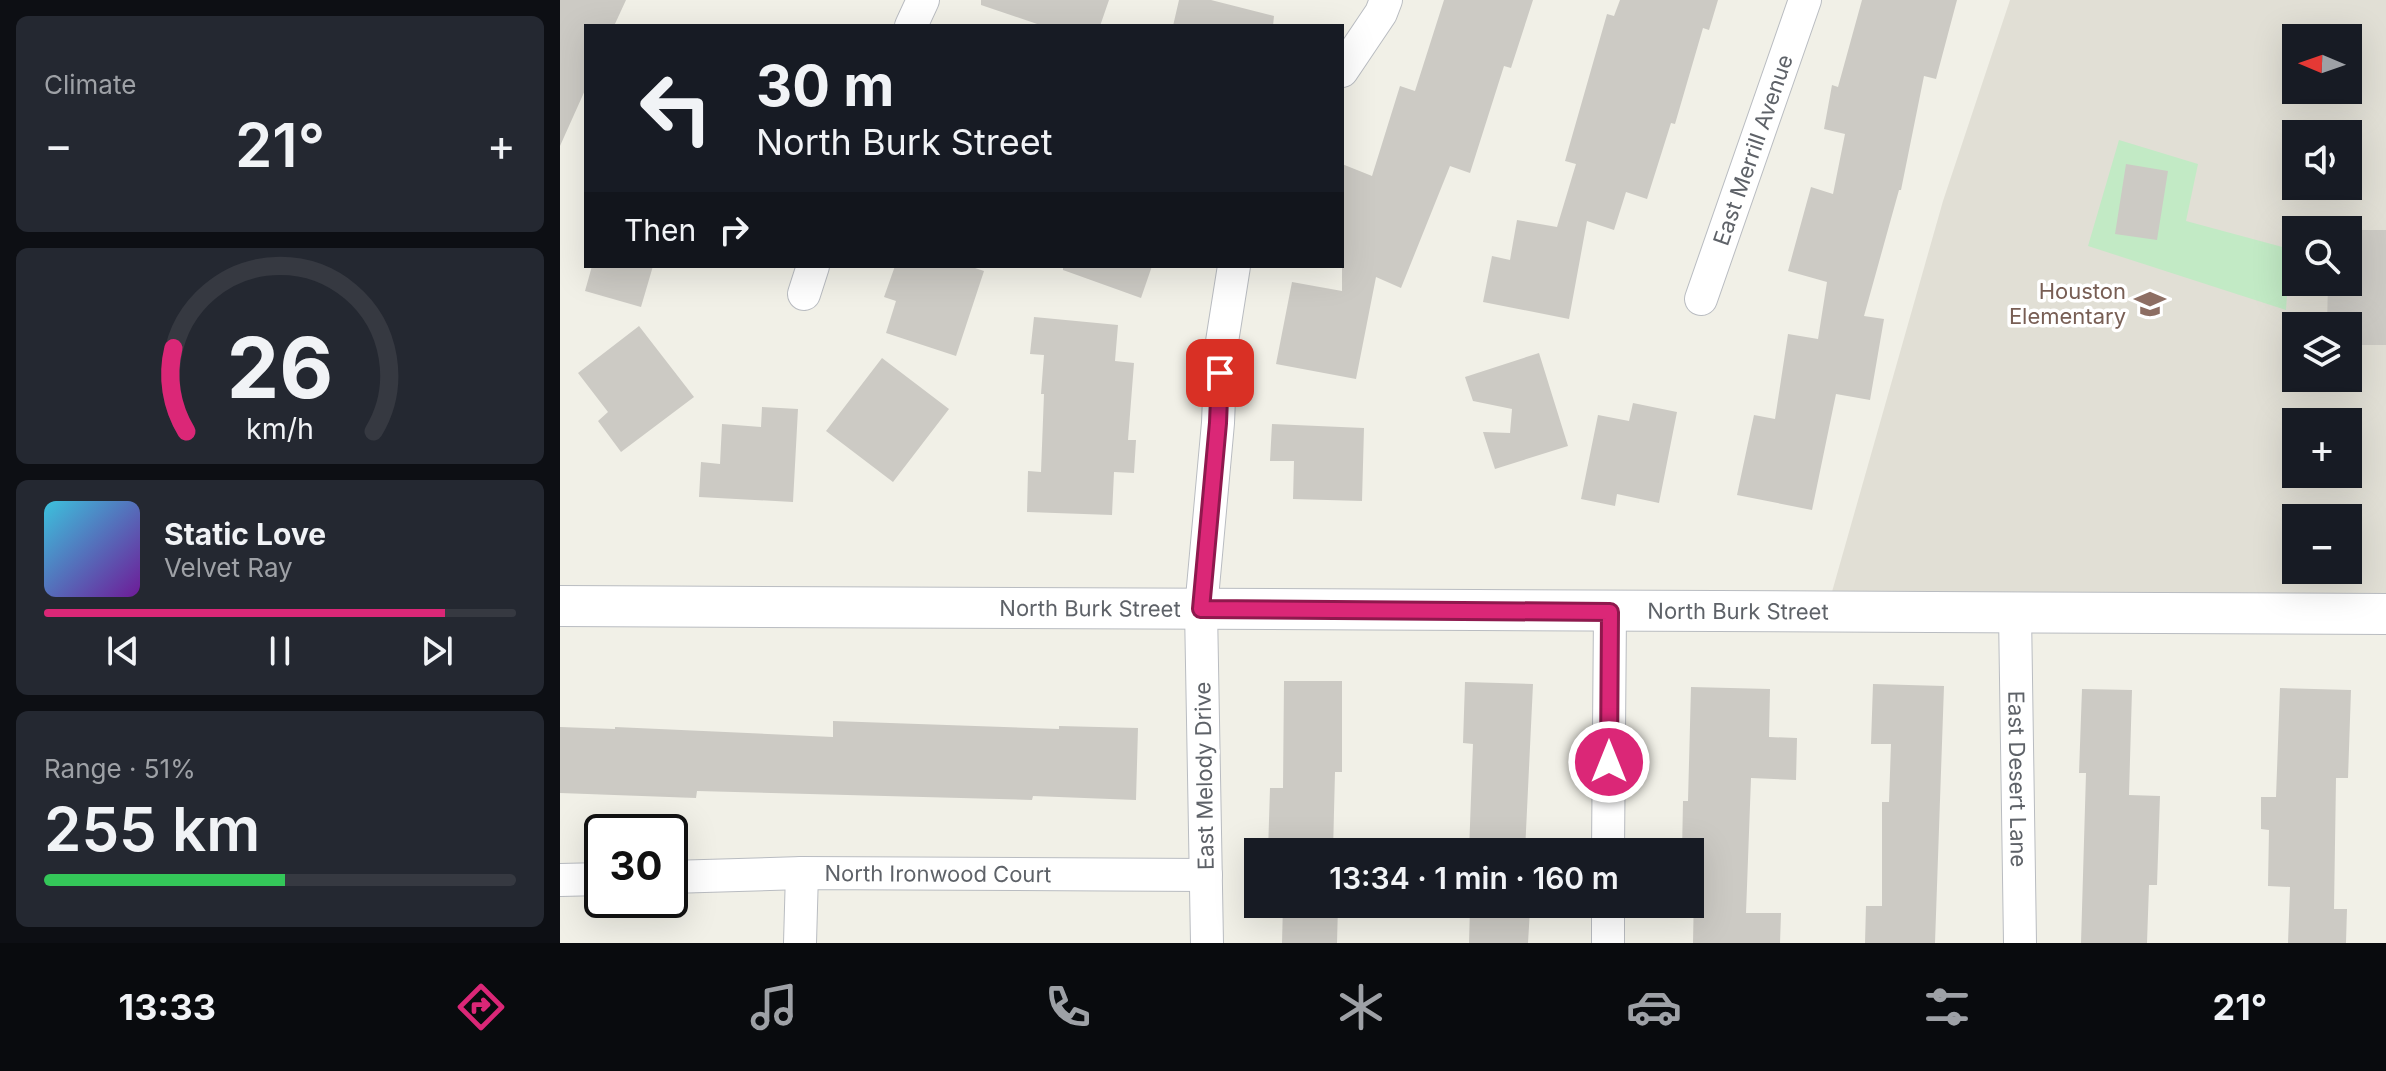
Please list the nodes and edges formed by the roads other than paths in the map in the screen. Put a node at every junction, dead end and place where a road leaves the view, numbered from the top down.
1 (1386, 0) edge
2 (1805, 0) edge
3 (1344, 68) edge
4 (1234, 268) edge
5 (1701, 299) dead end
6 (560, 606) edge
7 (1201, 609) junction
8 (1610, 612) junction
9 (2015, 613) junction
10 (2386, 614) edge
11 (1608, 838) edge
12 (802, 873) junction
13 (1206, 875) junction
14 (688, 876) edge
15 (584, 879) edge
16 (560, 880) edge
17 (1608, 918) edge
18 (800, 943) edge
19 (1207, 943) edge
20 (1608, 943) edge
21 (2020, 943) edge

1 - 3 street
2 - 5 street, East Merrill Avenue
4 - 7 street, East Melody Drive
6 - 7 street, North Burk Street
7 - 8 street, North Burk Street
7 - 13 street, East Melody Drive
8 - 9 street, North Burk Street
8 - 11 street
9 - 10 street, North Burk Street
9 - 21 street, East Desert Lane
12 - 13 street, North Ironwood Court
12 - 14 street, North Ironwood Court
12 - 18 street
13 - 19 street, East Melody Drive
15 - 16 street
17 - 20 street

